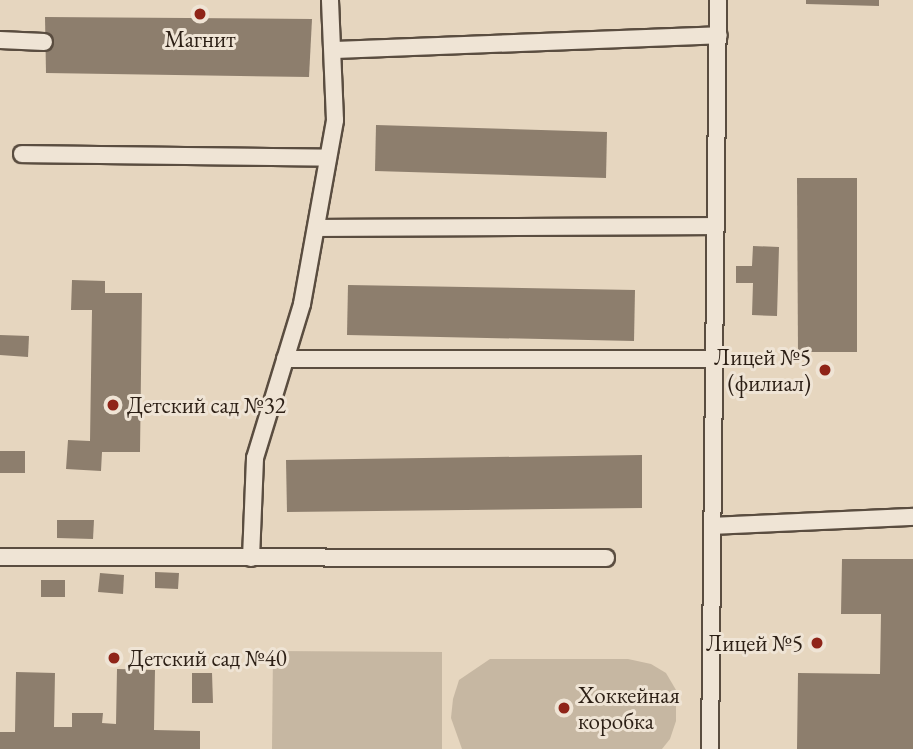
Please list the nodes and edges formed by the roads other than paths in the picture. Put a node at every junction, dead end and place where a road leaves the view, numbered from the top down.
1 (330, 0) edge
2 (718, 0) edge
3 (719, 35) junction
4 (0, 40) edge
5 (44, 42) dead end
6 (335, 50) junction
7 (22, 154) dead end
8 (328, 158) junction
9 (716, 226) junction
10 (319, 228) junction
11 (285, 359) junction
12 (716, 359) junction
13 (913, 517) edge
14 (713, 526) junction
15 (0, 557) edge
16 (251, 558) junction
17 (607, 558) dead end
18 (710, 749) edge

1 - 6 lane
2 - 3 lane
3 - 6 lane
3 - 9 lane
4 - 5 lane
6 - 8 lane
7 - 8 lane
8 - 10 lane
9 - 10 lane
9 - 12 lane
10 - 11 lane
11 - 12 lane
11 - 16 lane
12 - 14 lane
13 - 14 lane
14 - 18 lane
15 - 16 lane
16 - 17 lane

